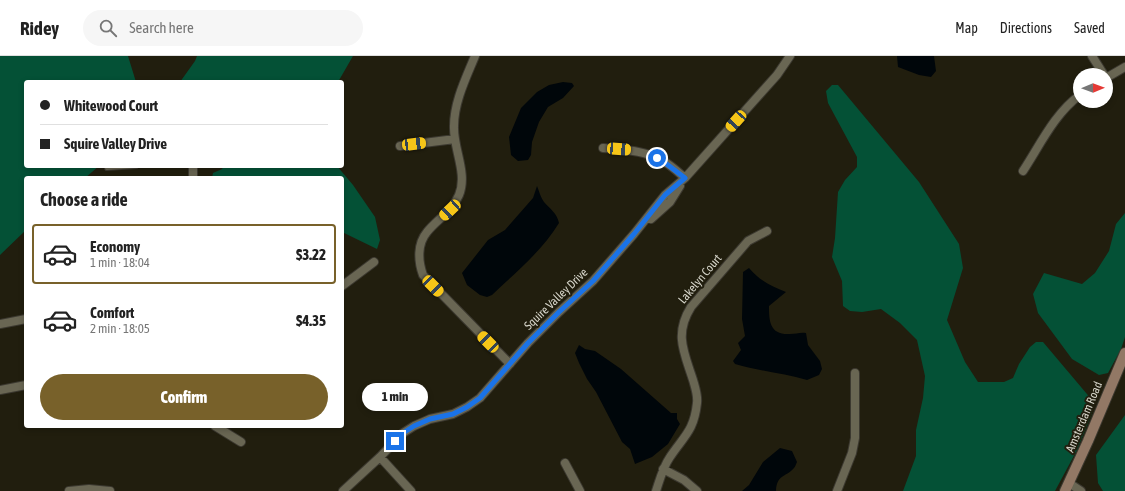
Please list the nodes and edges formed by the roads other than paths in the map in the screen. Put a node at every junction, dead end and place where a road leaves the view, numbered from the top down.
1 (475, 56) edge
2 (790, 56) edge
3 (1092, 56) edge
4 (1125, 67) edge
5 (1100, 68) edge
6 (1113, 74) edge
7 (1073, 101) edge
8 (455, 139) junction
9 (400, 146) dead end
10 (603, 148) dead end
11 (1023, 171) dead end
12 (685, 178) junction
13 (768, 231) dead end
14 (374, 262) dead end
15 (344, 284) edge
16 (24, 319) edge
17 (0, 324) edge
18 (1125, 353) edge
19 (510, 364) junction
20 (855, 373) dead end
21 (24, 385) edge
22 (0, 390) edge
23 (218, 428) edge
24 (240, 442) dead end
25 (380, 457) junction
26 (565, 464) dead end
27 (663, 469) junction
28 (1067, 487) edge
29 (68, 491) edge
30 (110, 491) edge
31 (343, 491) edge
32 (411, 491) edge
33 (580, 491) edge
34 (656, 491) edge
35 (697, 491) edge
36 (837, 491) edge
37 (1081, 491) edge

1 - 8 street
2 - 12 street, Squire Valley Drive
3 - 5 street
4 - 6 street
7 - 11 street
8 - 9 street
8 - 19 street
10 - 12 street
12 - 19 street, Squire Valley Drive
13 - 27 street, Lakelyn Court
14 - 15 street
16 - 17 street
18 - 28 street, Amsterdam Road
19 - 25 street, Squire Valley Drive
20 - 36 street
21 - 22 street
23 - 24 street
25 - 31 street, Squire Valley Drive
25 - 32 street
26 - 33 street
27 - 34 street, Lakelyn Court
27 - 35 street
28 - 37 street
29 - 30 street

